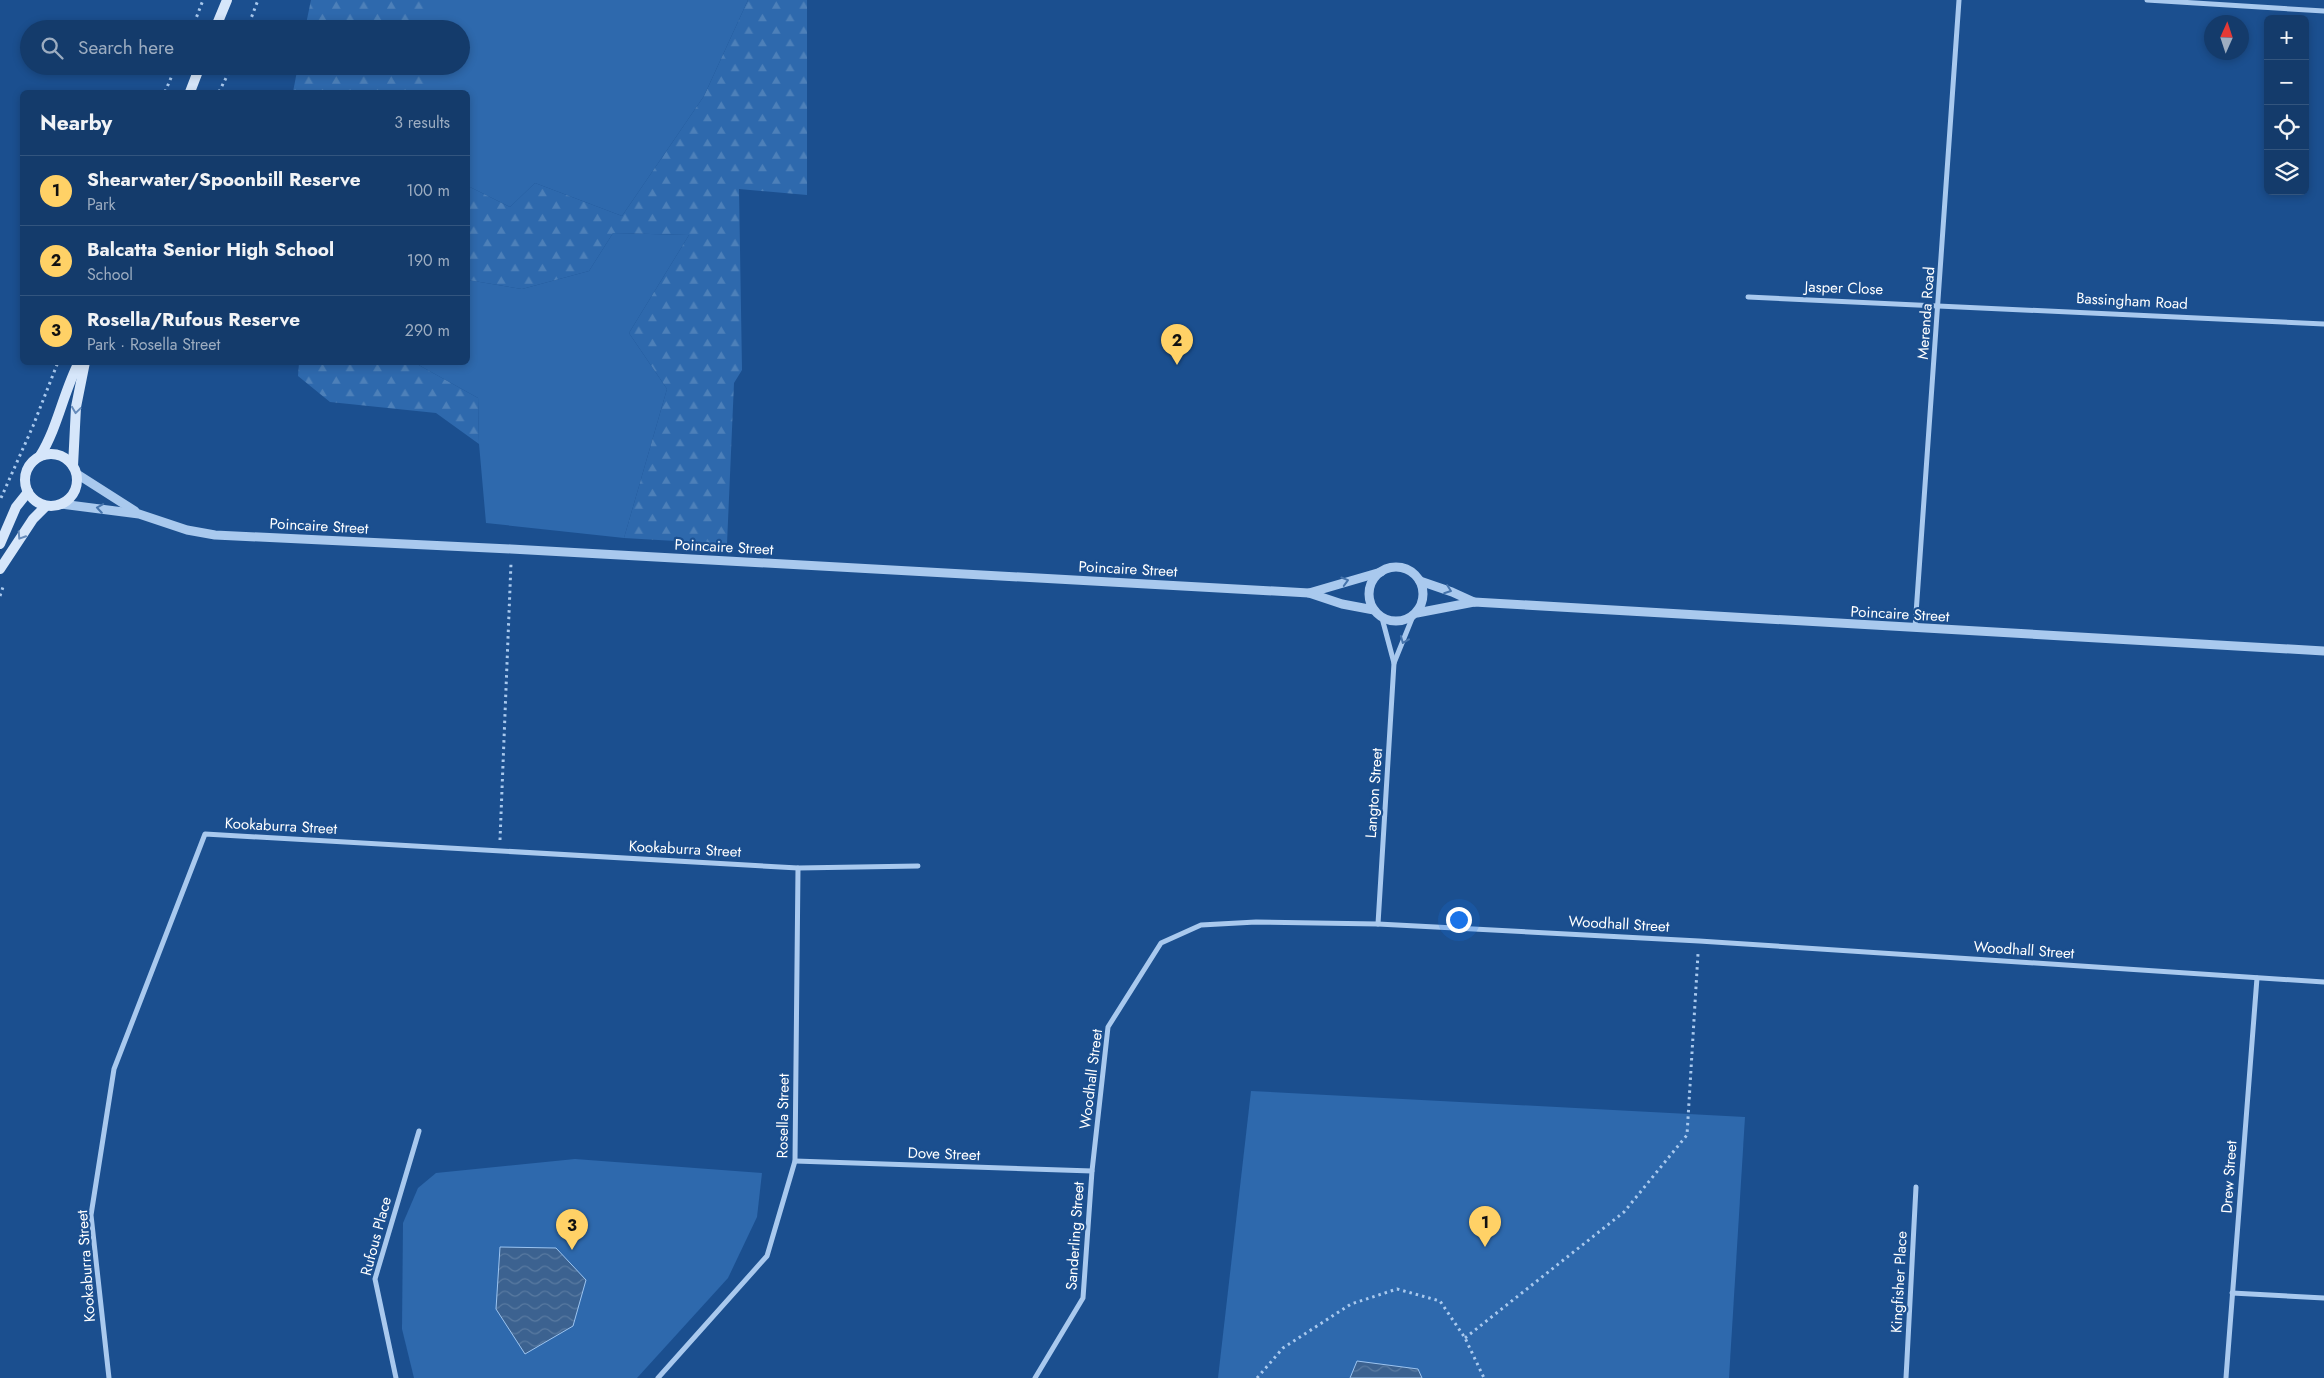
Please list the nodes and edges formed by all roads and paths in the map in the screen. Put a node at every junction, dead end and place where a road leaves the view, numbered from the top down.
1 (203, 0) edge
2 (227, 0) edge
3 (258, 0) edge
4 (1959, 0) edge
5 (2147, 0) edge
6 (2324, 11) edge
7 (195, 20) edge
8 (219, 20) edge
9 (250, 20) edge
10 (172, 75) edge
11 (197, 75) edge
12 (228, 75) edge
13 (166, 90) edge
14 (191, 90) edge
15 (220, 90) edge
16 (1748, 297) dead end
17 (1939, 304) junction
18 (2324, 324) edge
19 (57, 365) edge
20 (78, 365) edge
21 (84, 365) edge
22 (40, 456) junction
23 (75, 470) junction
24 (28, 492) junction
25 (0, 501) edge
26 (61, 504) junction
27 (46, 506) junction
28 (140, 514) junction
29 (0, 544) edge
30 (511, 549) junction
31 (0, 569) edge
32 (1381, 572) junction
33 (1420, 581) junction
34 (1309, 593) junction
35 (1474, 602) junction
36 (1374, 610) junction
37 (1415, 614) junction
38 (1382, 618) junction
39 (1915, 628) junction
40 (2324, 651) edge
41 (1394, 663) junction
42 (500, 850) junction
43 (918, 866) dead end
44 (798, 868) junction
45 (1378, 924) junction
46 (1699, 941) junction
47 (2257, 978) junction
48 (2324, 982) edge
49 (419, 1131) dead end
50 (795, 1161) junction
51 (1092, 1171) junction
52 (1916, 1187) dead end
53 (2232, 1293) junction
54 (2324, 1298) edge
55 (1465, 1338) junction
56 (108, 1378) edge
57 (396, 1378) edge
58 (658, 1378) edge
59 (1034, 1378) edge
60 (1257, 1378) edge
61 (1484, 1378) edge
62 (1906, 1378) edge
63 (2226, 1378) edge

1 - 7 path
2 - 8 main road
3 - 9 path
4 - 17 street, Merenda Road
5 - 6 street
10 - 13 path
11 - 14 main road
12 - 15 path
16 - 17 street, Jasper Close
17 - 18 street, Bassingham Road
17 - 39 street, Merenda Road
19 - 25 path
20 - 22 main road
21 -> 23 main road
22 - 23 main road
22 - 24 main road
23 - 26 main road
23 - 28 street, Poincaire Street
24 - 27 main road
24 - 29 main road
26 - 27 main road
28 -> 26 street, Poincaire Street
27 -> 31 main road
28 - 30 street, Poincaire Street
30 - 34 street, Poincaire Street
30 - 42 path
32 - 33 street
34 -> 32 street, Poincaire Street
32 - 36 street
33 -> 35 street, Poincaire Street
33 - 37 street
34 - 36 street, Poincaire Street
35 - 37 street, Poincaire Street
35 - 39 street, Poincaire Street
36 - 38 street
37 - 38 street
37 -> 41 street, Langton Street
38 - 41 street, Langton Street
39 - 40 street, Poincaire Street
41 - 45 street, Langton Street
42 - 44 street, Kookaburra Street
42 - 56 street, Kookaburra Street
43 - 44 street, Kookaburra Street
44 - 50 street, Rosella Street
45 - 46 street, Woodhall Street
45 - 51 street, Woodhall Street
46 - 47 street, Woodhall Street
46 - 55 path
47 - 48 street, Woodhall Street
47 - 53 street, Drew Street
49 - 57 street, Rufous Place
50 - 51 street, Dove Street
50 - 58 street, Rosella Street
51 - 59 street, Sanderling Street
52 - 62 street, Kingfisher Place
53 - 54 street
53 - 63 street, Drew Street
55 - 60 path
55 - 61 path

